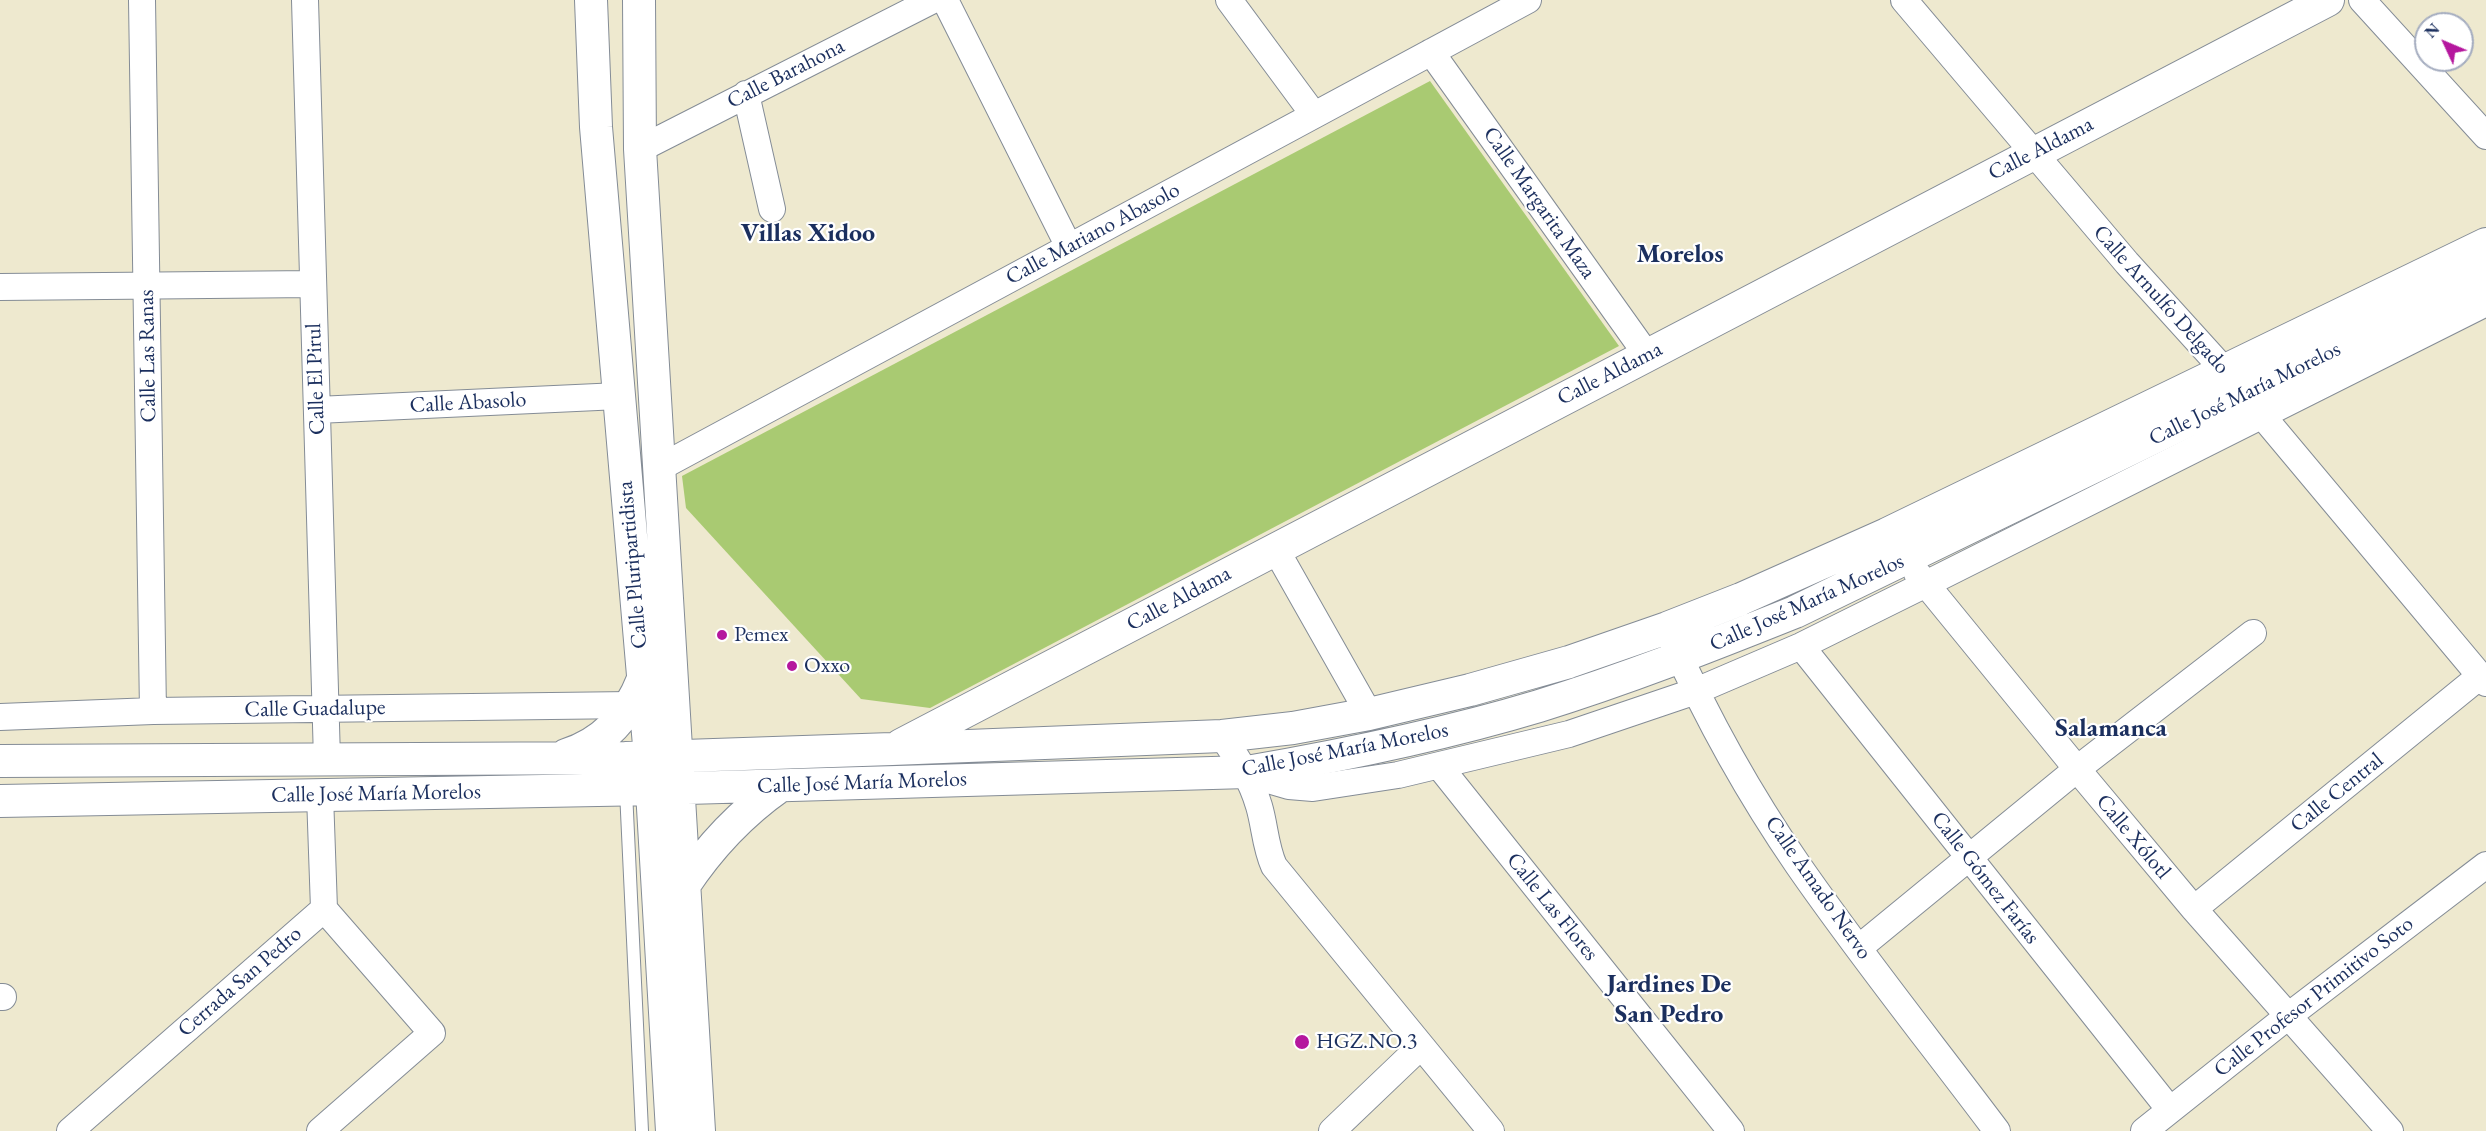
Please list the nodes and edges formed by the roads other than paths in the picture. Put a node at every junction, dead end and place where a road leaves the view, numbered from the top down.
1 (142, 0) edge
2 (305, 0) edge
3 (591, 0) edge
4 (639, 0) edge
5 (933, 0) edge
6 (945, 0) edge
7 (1229, 0) edge
8 (1528, 0) edge
9 (1904, 0) edge
10 (2328, 0) edge
11 (2362, 0) edge
12 (1431, 52) junction
13 (746, 94) junction
14 (1314, 115) junction
15 (2486, 135) edge
16 (640, 149) junction
17 (2033, 153) junction
18 (772, 209) dead end
19 (2486, 244) edge
20 (1069, 247) junction
21 (2486, 276) edge
22 (313, 284) junction
23 (147, 286) junction
24 (0, 287) edge
25 (2486, 303) edge
26 (2415, 309) junction
27 (1647, 355) junction
28 (2224, 370) junction
29 (619, 396) junction
30 (2253, 405) junction
31 (317, 410) junction
32 (659, 468) junction
33 (2054, 504) junction
34 (1887, 534) junction
35 (1275, 548) junction
36 (1907, 559) junction
37 (1926, 584) junction
38 (1667, 628) junction
39 (2253, 633) dead end
40 (1801, 646) junction
41 (1680, 658) junction
42 (2483, 680) edge
43 (1696, 691) junction
44 (637, 692) junction
45 (326, 709) junction
46 (153, 711) junction
47 (1369, 714) junction
48 (0, 717) edge
49 (1222, 736) junction
50 (892, 749) junction
51 (558, 757) junction
52 (327, 759) junction
53 (0, 760) edge
54 (1440, 767) junction
55 (2077, 769) junction
56 (645, 773) junction
57 (1247, 773) junction
58 (780, 786) junction
59 (320, 795) junction
60 (0, 801) edge
61 (1968, 857) junction
62 (2486, 865) edge
63 (683, 887) junction
64 (324, 909) junction
65 (2194, 909) junction
66 (1860, 947) junction
67 (2287, 1017) junction
68 (1421, 1046) junction
69 (2170, 1110) junction
70 (70, 1131) edge
71 (320, 1131) edge
72 (642, 1131) edge
73 (672, 1131) edge
74 (699, 1131) edge
75 (1332, 1131) edge
76 (1491, 1131) edge
77 (1731, 1131) edge
78 (1997, 1131) edge
79 (2144, 1131) edge
80 (2390, 1131) edge

1 - 23 street, Calle Las Ranas
2 - 22 street, Calle El Pirul
3 - 29 street, Calle Pluripartidista
4 - 16 street, Calle Pluripartidista
5 - 13 street, Calle Barahona
6 - 20 street
7 - 14 street
8 - 12 street, Calle Mariano Abasolo
9 - 17 street, Calle Arnulfo Delgado
10 - 17 street, Calle Aldama
11 - 15 street
12 - 14 street, Calle Mariano Abasolo
12 - 27 street, Calle Margarita Maza
13 - 16 street, Calle Barahona
13 - 18 street
14 - 20 street, Calle Mariano Abasolo
16 - 32 street, Calle Pluripartidista
17 - 27 street, Calle Aldama
17 - 28 street, Calle Arnulfo Delgado
19 - 26 street, Calle José María Morelos
20 - 32 street, Calle Mariano Abasolo
21 - 26 street, Calle José María Morelos
22 - 23 street
22 - 31 street, Calle El Pirul
23 - 24 street
23 - 46 street, Calle Las Ranas
25 - 26 street
26 - 28 street, Calle José María Morelos
26 - 30 street, Calle José María Morelos
27 - 35 street, Calle Aldama
28 - 30 street, Calle Arnulfo Delgado
28 - 34 street, Calle José María Morelos
29 - 31 street, Calle Abasolo
29 - 44 street, Calle Pluripartidista
30 - 33 street, Calle José María Morelos
30 - 42 street, Calle Arnulfo Delgado
31 - 45 street, Calle El Pirul
32 - 56 street, Calle Pluripartidista
33 - 36 street, Calle José María Morelos
33 - 37 street
34 - 36 street, Calle Xólotl
34 - 38 street, Calle José María Morelos
35 - 47 street
35 - 50 street, Calle Aldama
36 - 37 street, Calle Xólotl
36 - 41 street, Calle José María Morelos
37 - 40 street
37 - 55 street, Calle Xólotl
38 - 41 street, Calle Amado Nervo
38 - 47 street, Calle José María Morelos
39 - 55 street
40 - 43 street
40 - 61 street, Calle Gómez Farías
41 - 43 street, Calle Amado Nervo
41 - 57 street, Calle José María Morelos
42 - 65 street, Calle Central
43 - 54 street
43 - 66 street, Calle Amado Nervo
44 - 45 street, Calle Guadalupe
44 - 51 street
44 - 56 street, Calle Pluripartidista
45 - 46 street, Calle Guadalupe
45 - 52 street, Calle El Pirul
46 - 48 street, Calle Guadalupe
47 - 49 street, Calle José María Morelos
49 - 50 street, Calle José María Morelos
49 - 57 street
50 - 56 street, Calle José María Morelos
51 - 52 street, Calle José María Morelos
51 - 56 street, Calle José María Morelos
52 - 53 street, Calle José María Morelos
54 - 57 street
54 - 77 street, Calle Las Flores
55 - 61 street
55 - 65 street, Calle Xólotl
56 - 58 street, Calle José María Morelos
56 - 59 street, Calle José María Morelos
56 - 63 street, Calle Pluripartidista
56 - 72 lane
56 - 73 street, Calle Pluripartidista
57 - 58 street, Calle José María Morelos
57 - 68 street
58 - 63 street
59 - 60 street, Calle José María Morelos
59 - 64 street
61 - 66 street
61 - 69 street, Calle Gómez Farías
62 - 67 street, Calle Profesor Primitivo Soto
63 - 74 street, Calle Pluripartidista
64 - 70 street, Cerrada San Pedro
64 - 71 street
65 - 67 street, Calle Xólotl
66 - 78 street, Calle Amado Nervo
67 - 69 street, Calle Profesor Primitivo Soto
67 - 80 street, Calle Xólotl
68 - 75 street
68 - 76 street
69 - 79 street, Calle Profesor Primitivo Soto

